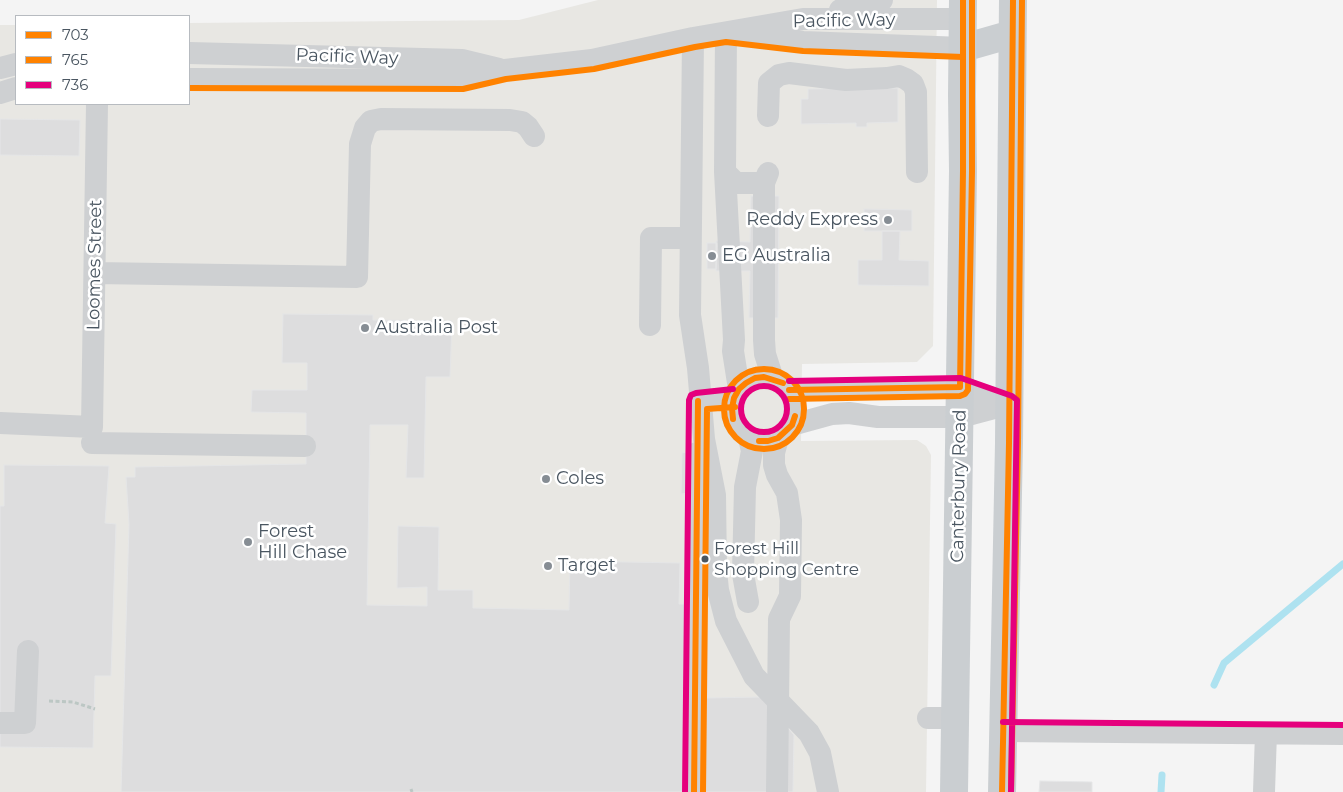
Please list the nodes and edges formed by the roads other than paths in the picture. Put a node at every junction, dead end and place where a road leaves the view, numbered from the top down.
1 (882, 0) edge
2 (1013, 0) edge
3 (963, 10) edge
4 (803, 19) junction
5 (726, 33) junction
6 (1012, 34) junction
7 (693, 38) junction
8 (963, 48) junction
9 (190, 53) edge
10 (15, 64) edge
11 (0, 68) edge
12 (505, 70) junction
13 (190, 79) edge
14 (15, 88) edge
15 (0, 93) edge
16 (97, 105) edge
17 (768, 116) dead end
18 (534, 136) dead end
19 (725, 172) junction
20 (917, 172) dead end
21 (690, 238) junction
22 (95, 273) junction
23 (650, 325) dead end
24 (781, 384) junction
25 (960, 387) junction
26 (736, 394) junction
27 (1009, 404) junction
28 (698, 411) junction
29 (960, 417) junction
30 (0, 423) edge
31 (785, 431) junction
32 (744, 433) junction
33 (92, 435) junction
34 (306, 446) dead end
35 (695, 601) junction
36 (748, 602) junction
37 (784, 608) junction
38 (28, 651) dead end
39 (928, 718) dead end
40 (956, 718) junction
41 (0, 724) edge
42 (1003, 731) junction
43 (1266, 733) junction
44 (1343, 734) edge
45 (694, 792) edge
46 (777, 792) edge
47 (828, 792) edge
48 (954, 792) edge
49 (1002, 792) edge
50 (1264, 792) edge

1 - 4 street
2 - 6 main road
3 - 4 street, Pacific Way
3 - 6 main road
3 - 8 main road, Canterbury Road
4 - 5 street, Pacific Way
5 - 7 street, Pacific Way
5 - 8 street, Pacific Way
5 - 19 street
6 - 8 main road
6 - 27 main road
7 - 12 street, Pacific Way
7 - 21 street
8 - 25 main road, Canterbury Road
9 - 12 street, Pacific Way
10 - 11 street
12 - 13 street, Pacific Way
14 - 15 street
16 - 22 street, Loomes Street
17 - 20 street
18 - 22 street
19 - 24 street
19 - 26 street
21 - 23 street
21 - 47 street
22 - 33 street, Loomes Street
24 - 25 street
24 - 26 street
24 - 31 street
25 - 27 street
25 - 29 main road, Canterbury Road
26 - 28 street
26 - 32 street
27 - 29 street
27 - 42 main road
28 - 32 street
28 - 35 street
29 - 31 street
29 - 40 main road, Canterbury Road
30 - 33 street
31 - 32 street
31 - 37 street
32 - 36 street
33 - 34 street
35 - 36 street
35 - 45 street
36 - 37 street
37 - 46 street
38 - 41 street
39 - 40 street
40 - 48 main road, Canterbury Road
42 - 43 street
42 - 49 main road
43 - 44 street
43 - 50 street

